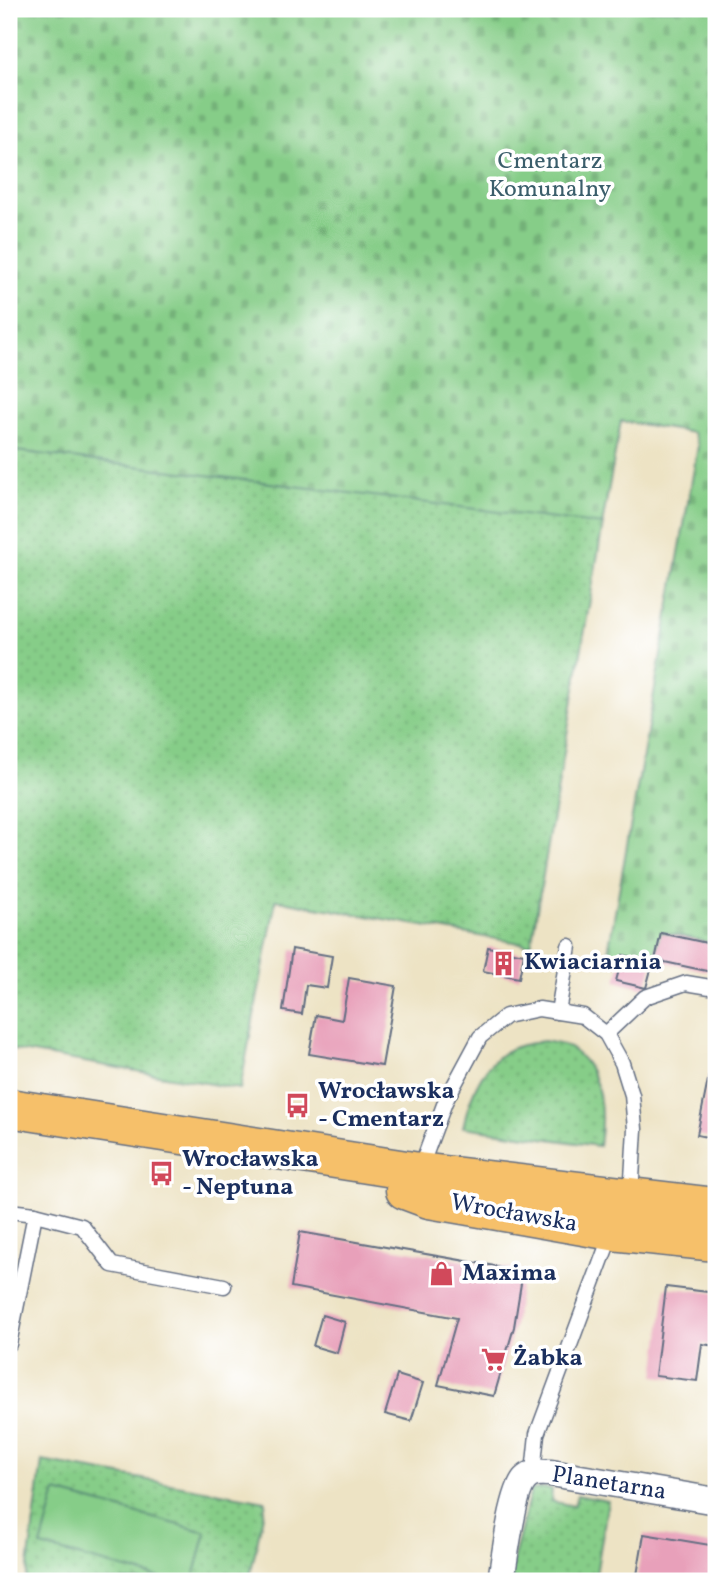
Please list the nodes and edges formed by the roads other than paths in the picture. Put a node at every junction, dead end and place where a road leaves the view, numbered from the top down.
1 (569, 946) dead end
2 (716, 988) edge
3 (558, 1012) junction
4 (606, 1034) junction
5 (9, 1108) edge
6 (318, 1157) junction
7 (419, 1172) junction
8 (631, 1196) junction
9 (716, 1207) edge
10 (9, 1211) edge
11 (35, 1214) junction
12 (612, 1231) junction
13 (716, 1242) edge
14 (224, 1286) dead end
15 (9, 1344) edge
16 (533, 1473) junction
17 (716, 1501) edge
18 (501, 1581) edge

1 - 3 lane
2 - 4 lane
3 - 4 lane
3 - 7 lane
4 - 8 lane
5 - 6 main road, Wrocławska
6 - 7 main road, Wrocławska
6 - 12 main road, Wrocławska
7 - 8 main road, Wrocławska
8 - 9 main road, Wrocławska
10 - 11 lane
11 - 14 lane
11 - 15 lane
12 - 13 main road, Wrocławska
12 - 16 lane
16 - 17 street, Planetarna
16 - 18 street, Planetarna

